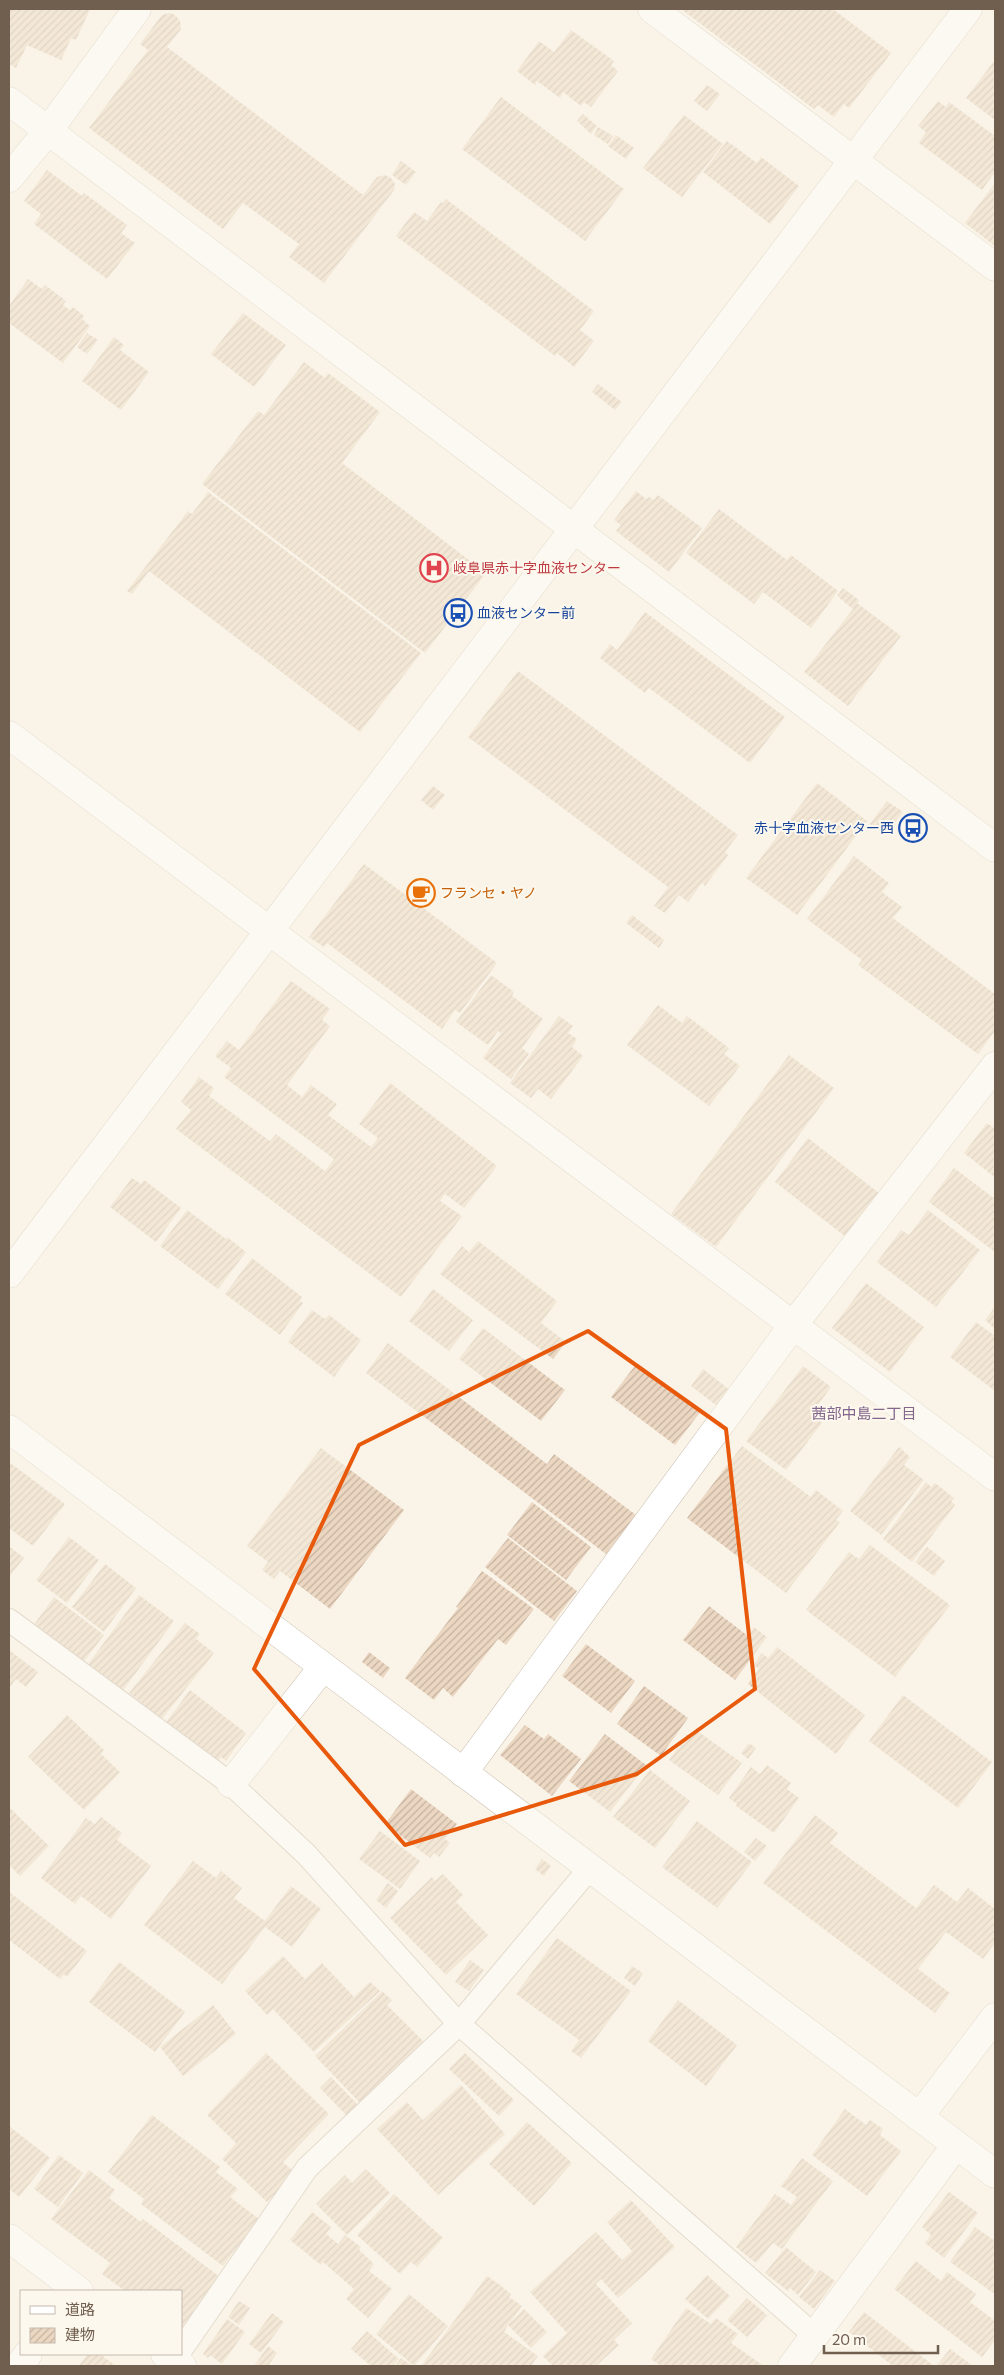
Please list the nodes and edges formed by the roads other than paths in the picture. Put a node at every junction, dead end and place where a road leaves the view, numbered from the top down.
1 (137, 9) edge
2 (652, 9) edge
3 (968, 9) edge
4 (9, 101) edge
5 (48, 131) junction
6 (852, 160) junction
7 (9, 178) edge
8 (995, 268) edge
9 (575, 528) junction
10 (9, 735) edge
11 (995, 848) edge
12 (268, 932) junction
13 (995, 1066) edge
14 (9, 1274) edge
15 (794, 1324) junction
16 (9, 1429) edge
17 (995, 1477) edge
18 (9, 1620) edge
19 (323, 1667) junction
20 (463, 1773) junction
21 (231, 1784) junction
22 (590, 1868) junction
23 (995, 2017) edge
24 (459, 2024) junction
25 (919, 2117) junction
26 (956, 2145) junction
27 (995, 2174) edge
28 (9, 2238) edge
29 (77, 2290) edge
30 (815, 2336) junction
31 (182, 2348) edge
32 (27, 2355) edge
33 (19, 2366) edge
34 (792, 2366) edge

1 - 5 street
2 - 6 street
3 - 6 street
4 - 5 street
5 - 7 street
5 - 9 street
6 - 8 street
6 - 9 street
9 - 11 street
9 - 12 street
10 - 12 street
12 - 14 street
12 - 15 street
13 - 15 street
15 - 17 street
15 - 20 street
16 - 19 street
18 - 21 lane
19 - 20 street
19 - 21 street
20 - 22 street
21 - 24 lane
22 - 24 lane
22 - 25 street
23 - 25 street
24 - 30 lane
24 - 31 lane
25 - 26 street
26 - 27 street
26 - 30 street
28 - 29 street
30 - 34 street
32 - 33 street

